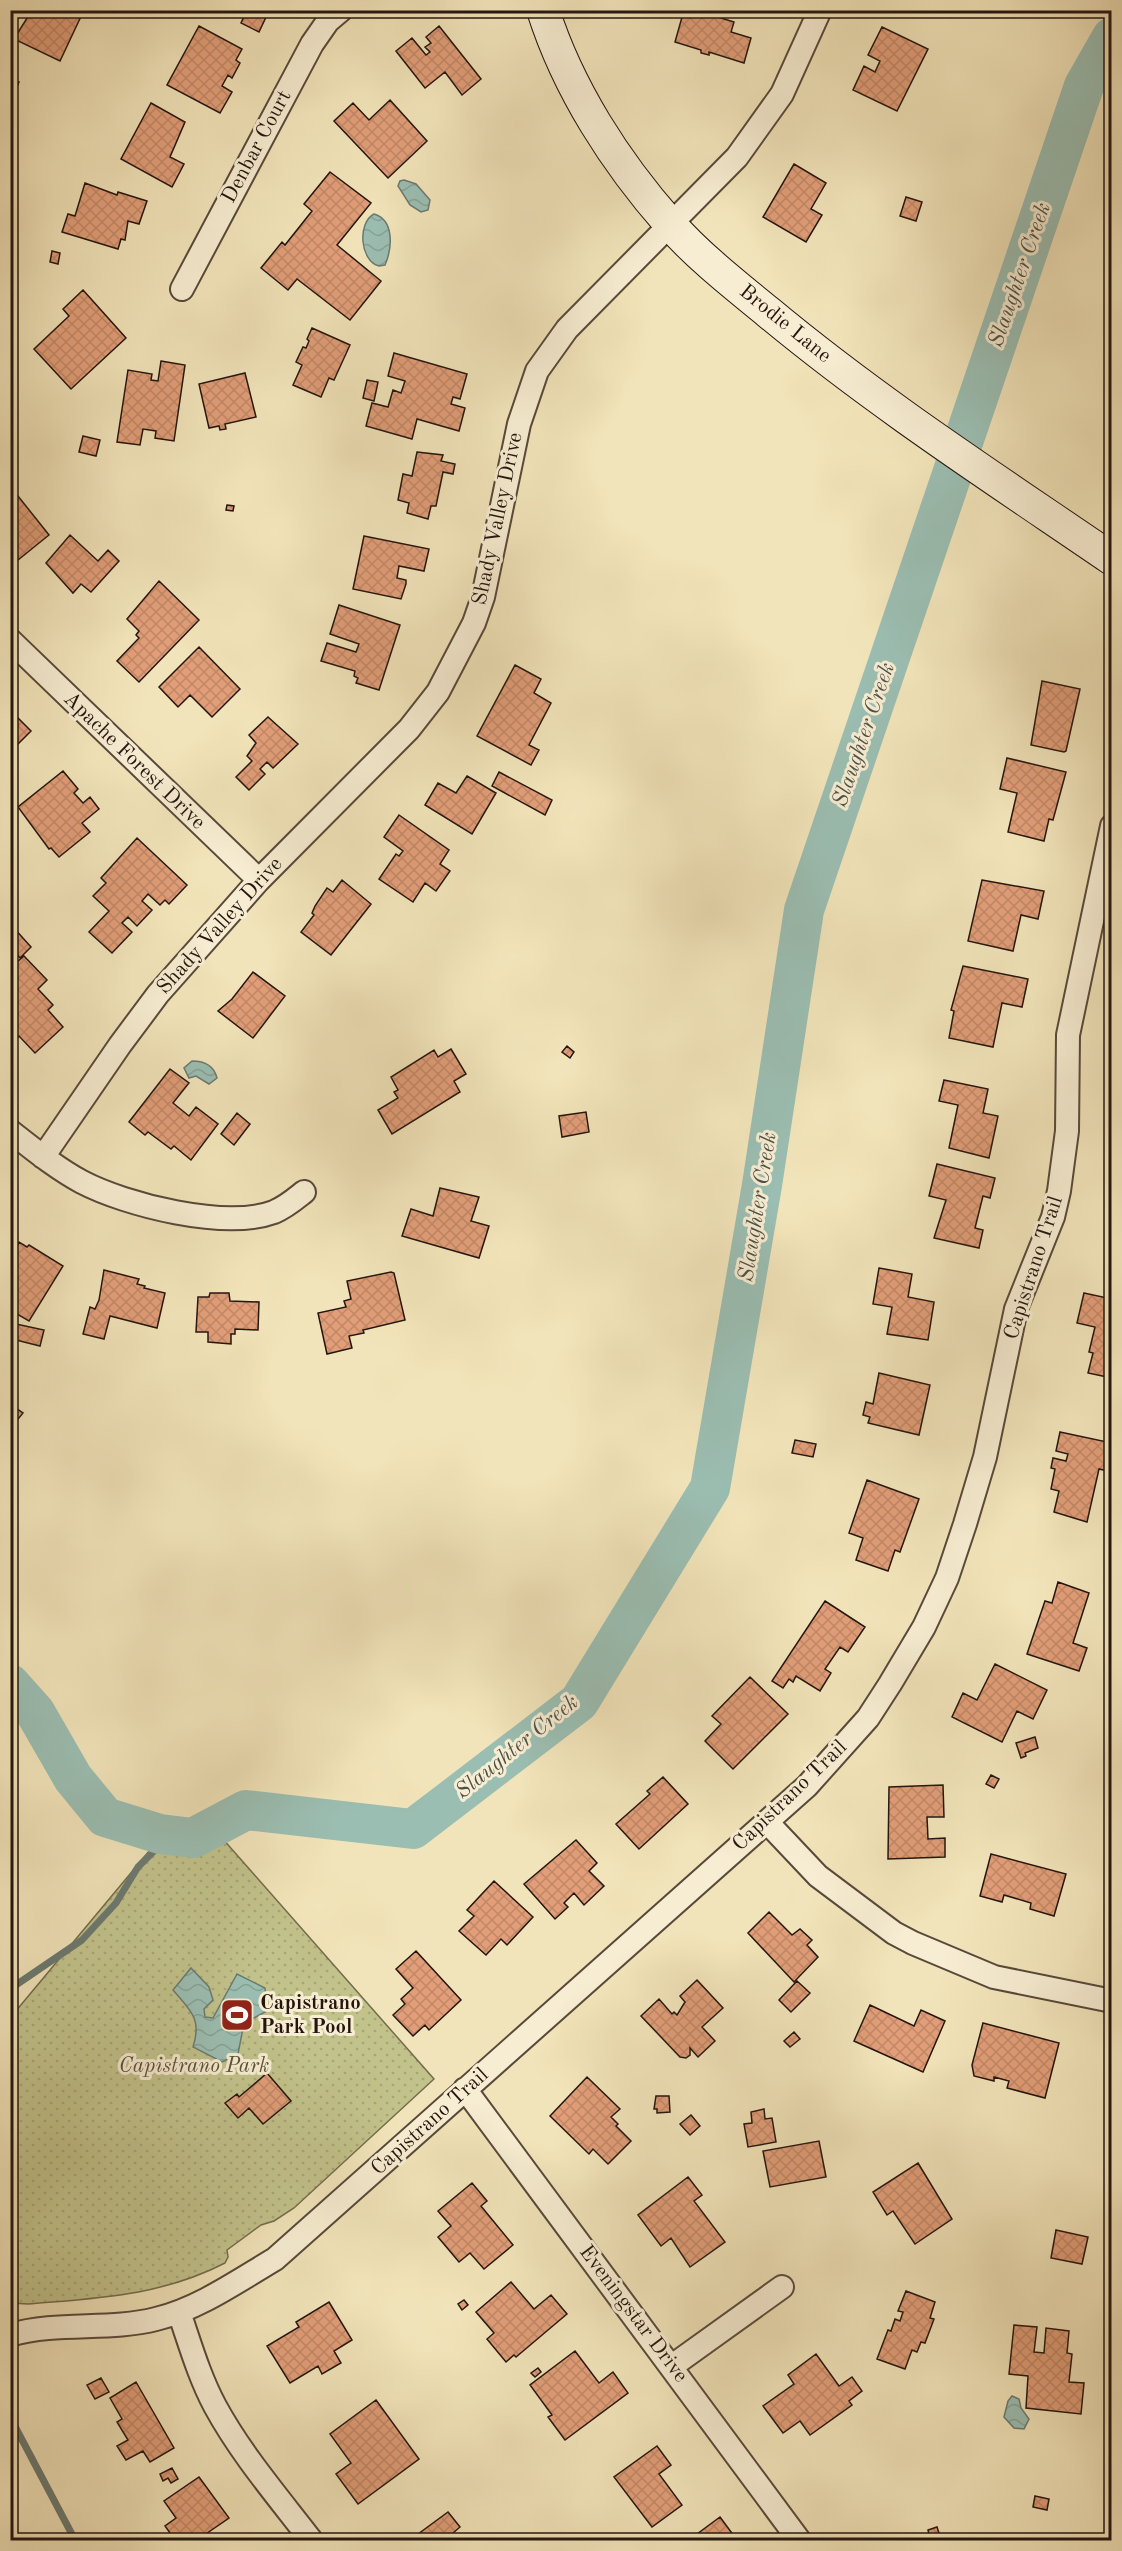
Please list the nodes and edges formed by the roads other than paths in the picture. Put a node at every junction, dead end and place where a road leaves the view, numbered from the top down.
1 (341, 10) edge
2 (543, 10) edge
3 (820, 10) edge
4 (671, 226) junction
5 (182, 289) dead end
6 (1112, 559) edge
7 (10, 640) edge
8 (1112, 825) edge
9 (259, 880) junction
10 (10, 1131) edge
11 (43, 1157) junction
12 (304, 1192) dead end
13 (766, 1822) junction
14 (1112, 2001) edge
15 (465, 2089) junction
16 (782, 2287) dead end
17 (179, 2312) junction
18 (10, 2335) edge
19 (672, 2366) junction
20 (311, 2541) edge
21 (799, 2541) edge

1 - 5 street, Denbar Court
2 - 4 main road, Brodie Lane
3 - 4 street, Shady Valley Drive
4 - 6 main road, Brodie Lane
4 - 9 street, Shady Valley Drive
7 - 9 street, Apache Forest Drive
8 - 13 street, Capistrano Trail
9 - 11 street, Shady Valley Drive
10 - 11 street
11 - 12 street
13 - 14 street
13 - 15 street, Capistrano Trail
15 - 17 street, Capistrano Trail
15 - 19 street, Eveningstar Drive
16 - 19 street
17 - 18 street, Capistrano Trail
17 - 20 street
19 - 21 street, Eveningstar Drive

